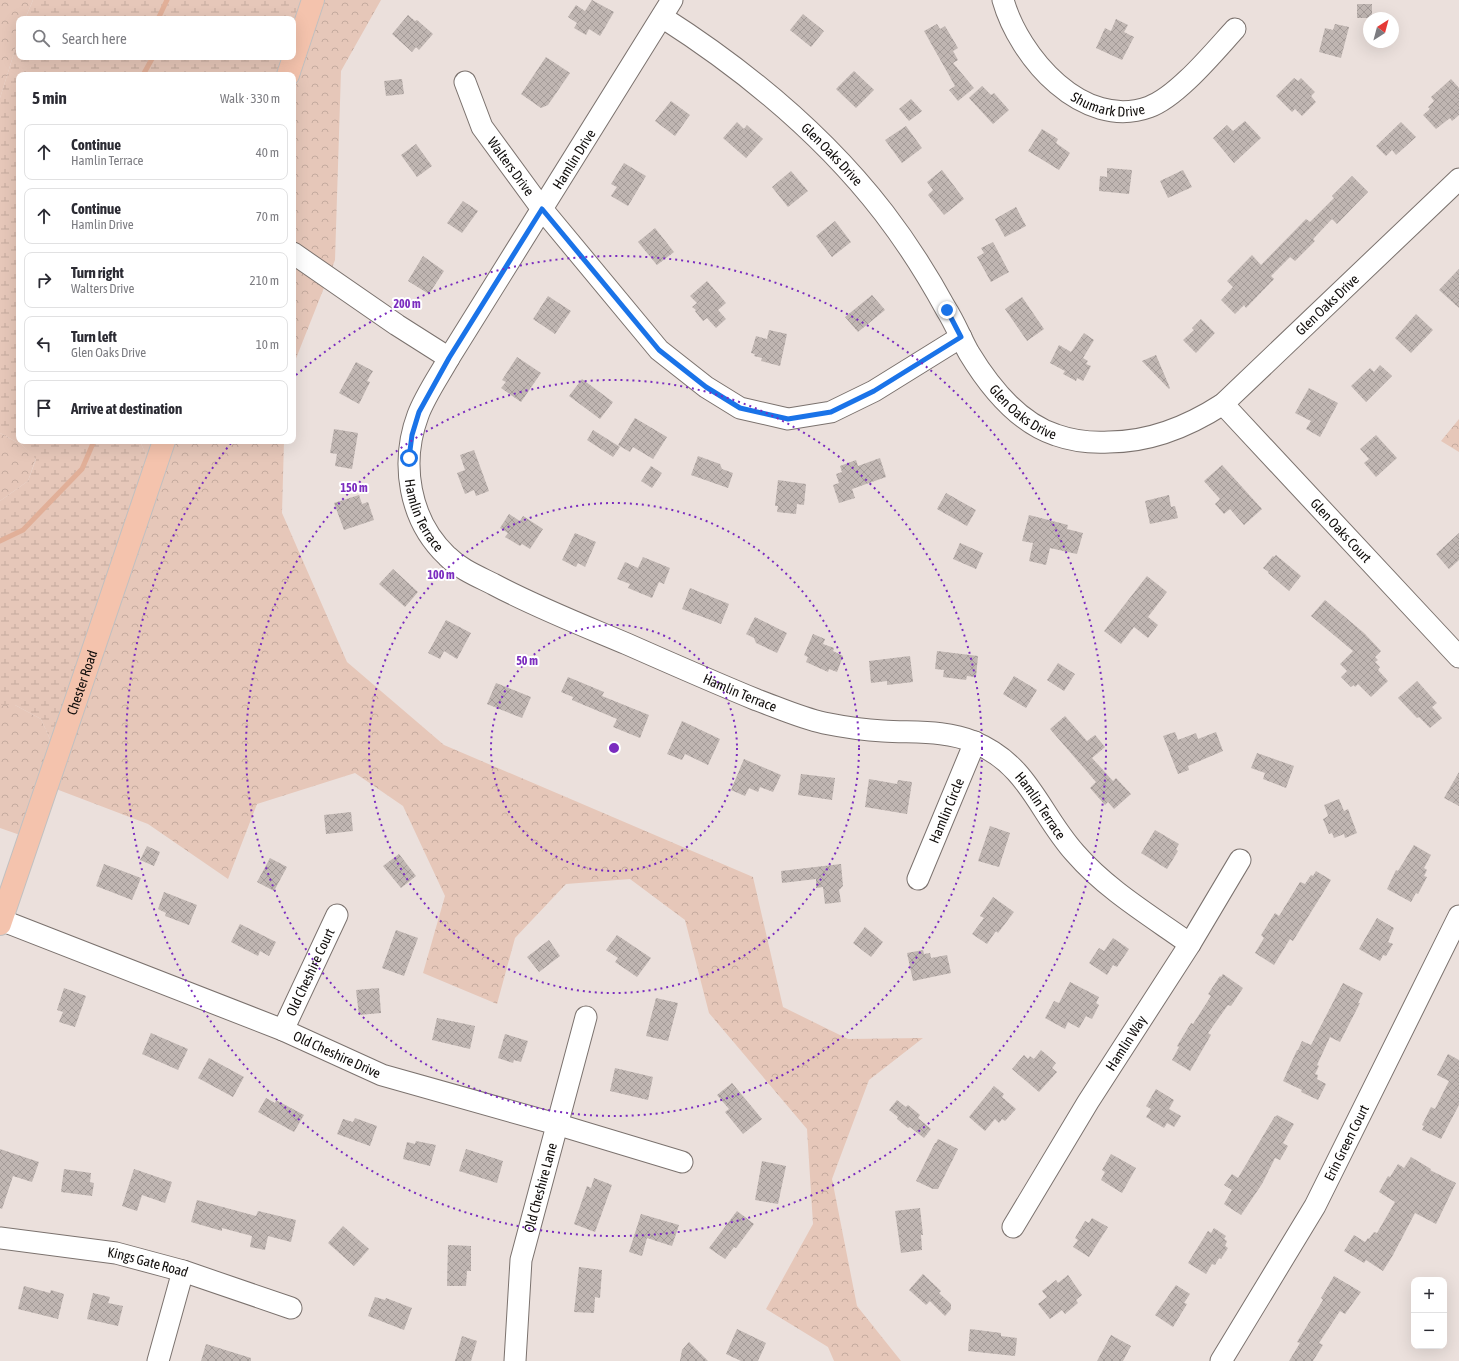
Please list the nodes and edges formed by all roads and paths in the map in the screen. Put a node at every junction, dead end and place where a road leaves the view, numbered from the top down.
1 (313, 0) edge
2 (1002, 0) edge
3 (667, 8) edge
4 (1235, 29) dead end
5 (296, 51) edge
6 (293, 60) edge
7 (289, 72) edge
8 (465, 82) dead end
9 (1459, 179) edge
10 (542, 209) junction
11 (296, 255) edge
12 (961, 337) junction
13 (449, 358) junction
14 (1223, 404) junction
15 (163, 444) edge
16 (1459, 657) edge
17 (975, 742) junction
18 (1240, 860) dead end
19 (918, 879) dead end
20 (337, 915) dead end
21 (1459, 916) edge
22 (1, 922) edge
23 (1190, 944) junction
24 (586, 1017) dead end
25 (284, 1030) junction
26 (556, 1124) junction
27 (682, 1162) dead end
28 (1013, 1227) dead end
29 (0, 1238) edge
30 (183, 1271) junction
31 (292, 1308) dead end
32 (158, 1361) edge
33 (515, 1361) edge
34 (1221, 1361) edge

1 - 5 main road
2 - 4 street, Shumark Drive
3 - 10 street, Hamlin Drive
3 - 12 street, Glen Oaks Drive
6 - 7 main road
8 - 10 street, Walters Drive
9 - 14 street, Glen Oaks Drive
10 - 12 street, Walters Drive
10 - 13 street, Hamlin Drive
11 - 13 street
12 - 14 street, Glen Oaks Drive
13 - 17 street, Hamlin Terrace
14 - 16 street, Glen Oaks Court
15 - 22 main road, Chester Road
17 - 19 street, Hamlin Circle
17 - 23 street, Hamlin Terrace
18 - 23 street, Hamlin Way
20 - 25 street, Old Cheshire Court
21 - 34 street, Erin Green Court
22 - 25 street, Old Cheshire Drive
23 - 28 street, Hamlin Way
24 - 26 street, Old Cheshire Lane
25 - 26 street, Old Cheshire Drive
26 - 27 street, Old Cheshire Drive
26 - 33 street, Old Cheshire Lane
29 - 30 street, Kings Gate Road
30 - 31 street, Kings Gate Road
30 - 32 street

